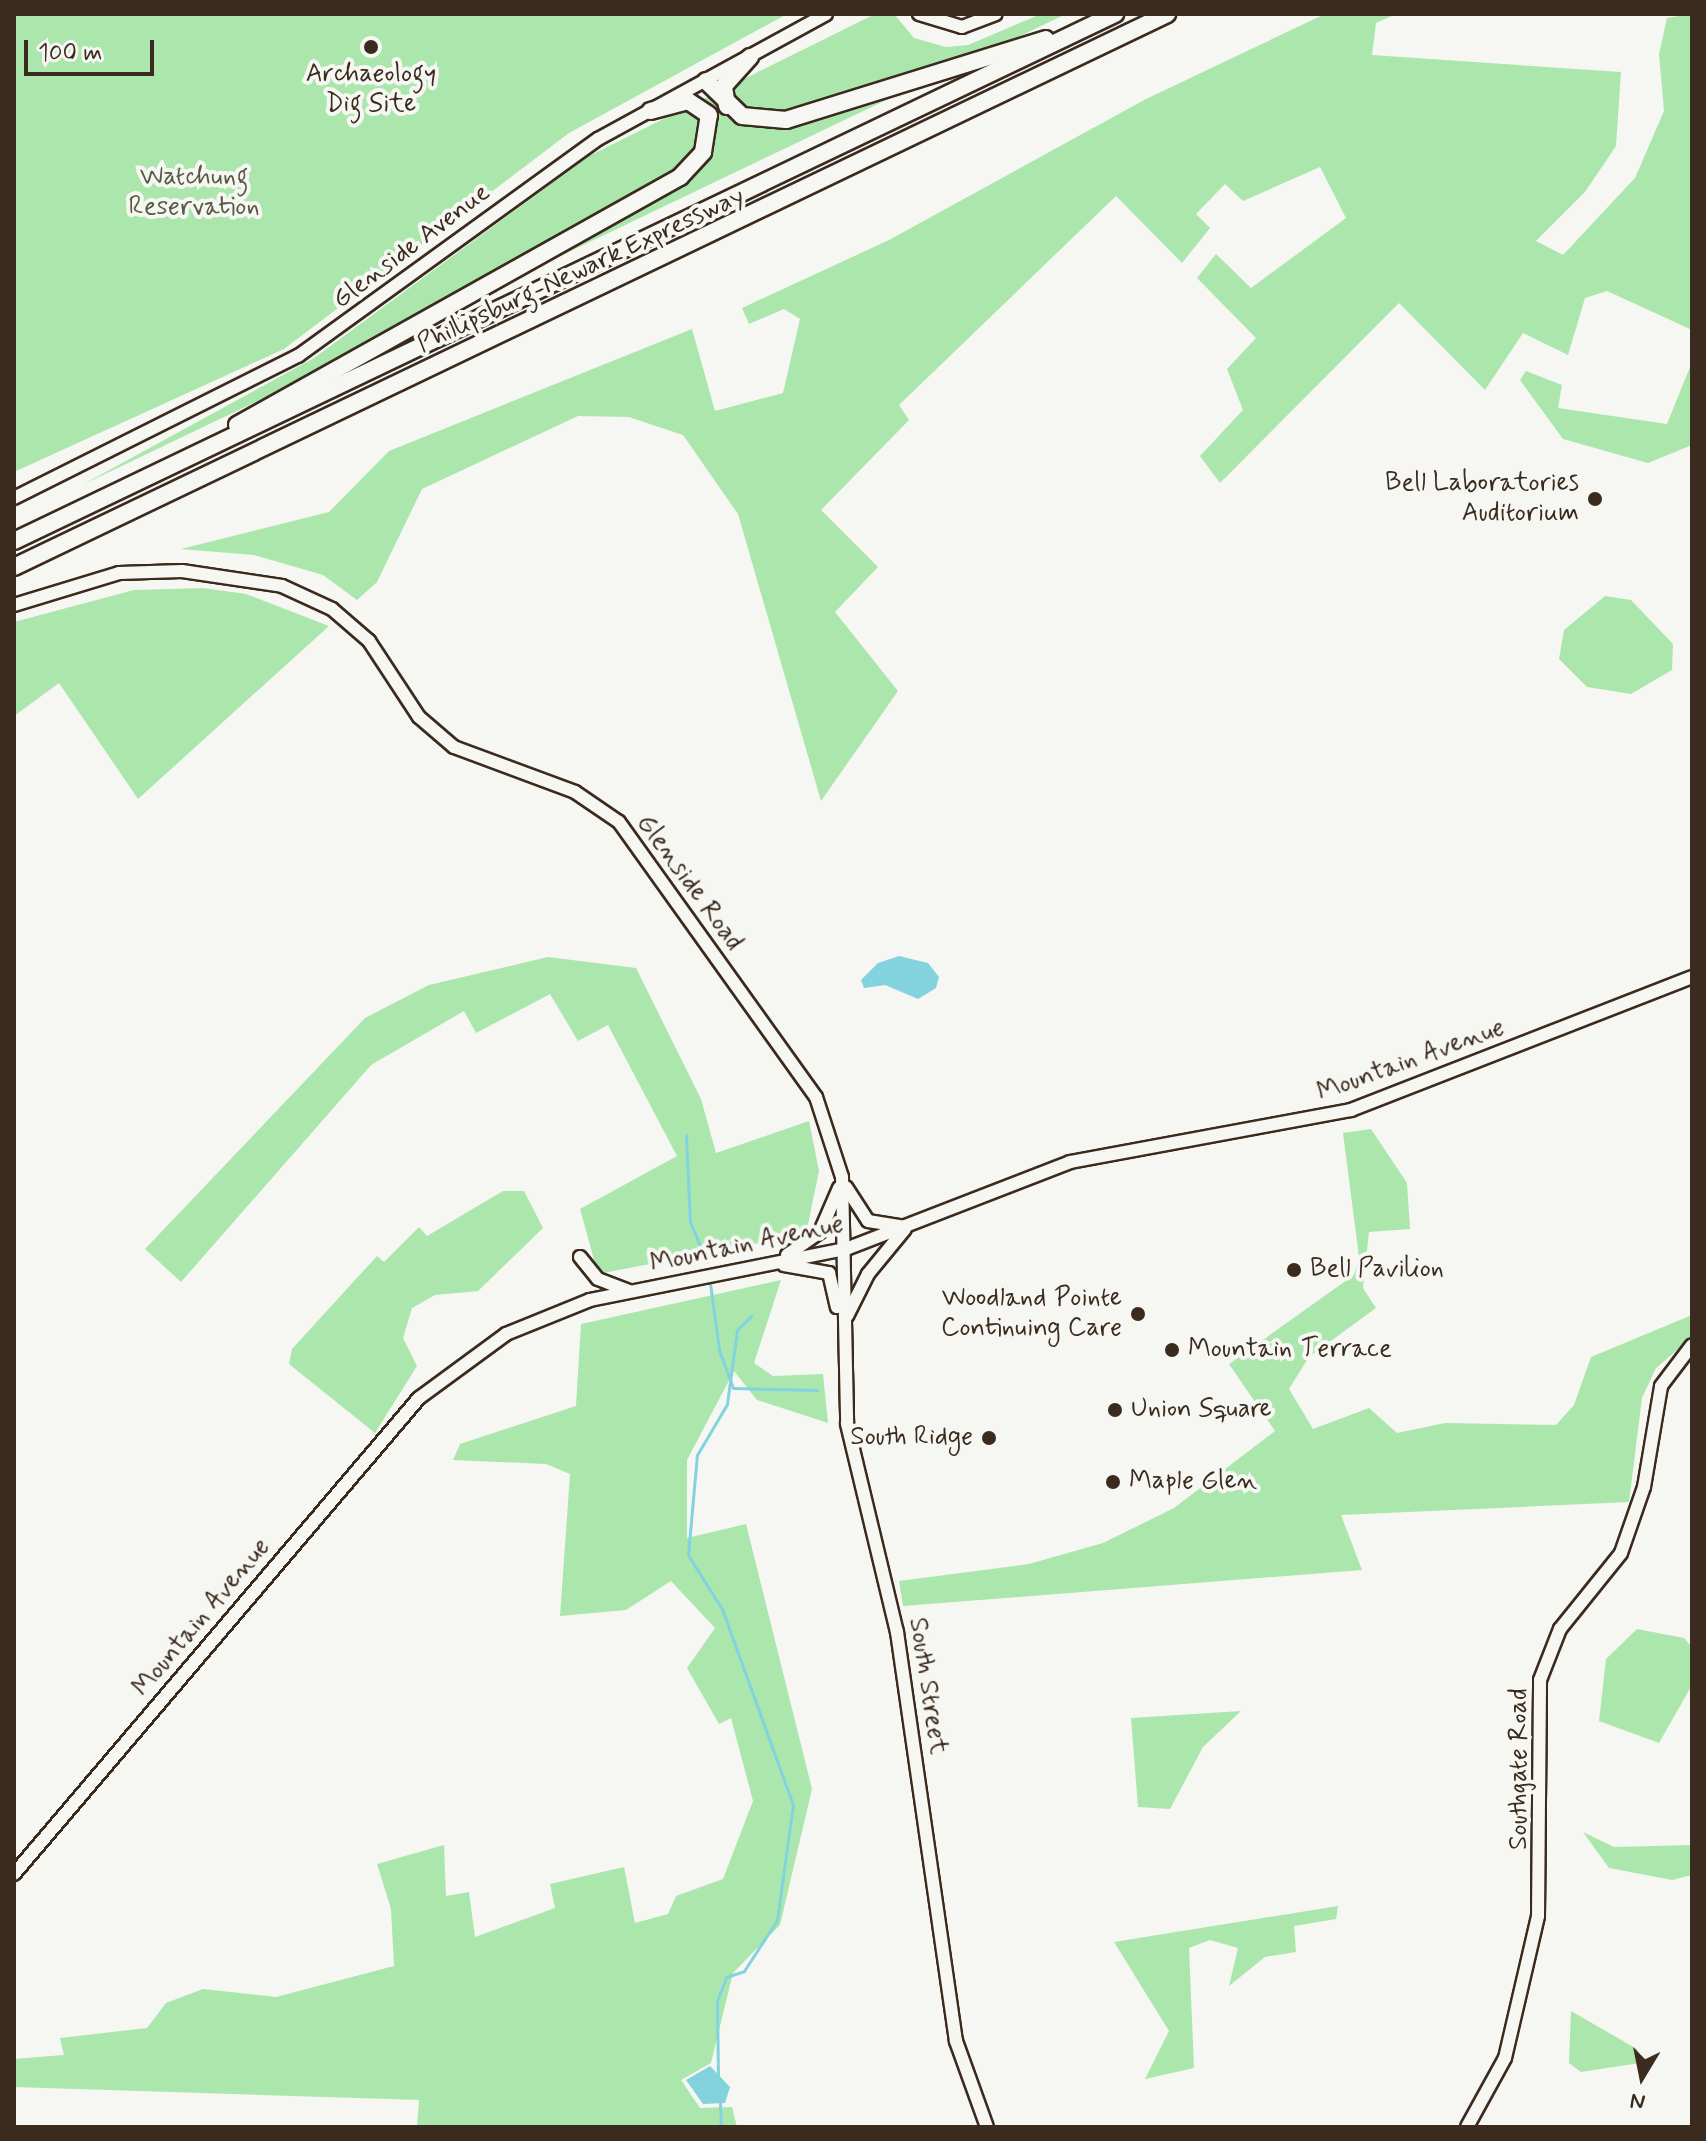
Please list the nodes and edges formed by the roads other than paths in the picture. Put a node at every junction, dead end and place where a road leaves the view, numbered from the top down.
1 (826, 14) edge
2 (919, 14) edge
3 (996, 14) edge
4 (1107, 14) edge
5 (1115, 14) edge
6 (1167, 14) edge
7 (750, 57) junction
8 (702, 83) junction
9 (728, 108) junction
10 (650, 111) junction
11 (709, 115) junction
12 (141, 480) junction
13 (14, 498) edge
14 (14, 541) edge
15 (14, 567) edge
16 (14, 605) edge
17 (1692, 977) edge
18 (842, 1177) junction
19 (907, 1227) junction
20 (846, 1249) junction
21 (580, 1257) dead end
22 (768, 1264) junction
23 (629, 1291) junction
24 (841, 1330) junction
25 (1692, 1345) edge
26 (14, 1874) edge
27 (987, 2127) edge
28 (1467, 2127) edge

1 - 7 main road, Glenside Avenue
2 - 3 main road
4 - 9 highway
5 - 12 highway, Phillipsburg-Newark Expressway
6 - 15 highway, Phillipsburg-Newark Expressway
7 - 8 main road, Glenside Avenue
7 - 9 highway
8 - 9 highway
8 - 10 main road, Glenside Avenue
8 - 11 highway
10 - 11 highway
10 - 13 main road, Glenside Avenue
11 - 12 highway
12 - 14 highway, Phillipsburg-Newark Expressway
16 - 18 main road, Glenside Road
17 - 19 main road, Mountain Avenue
18 - 19 main road
18 - 20 main road, Glenside Road
18 - 22 main road
19 - 20 main road, Mountain Avenue
19 - 24 main road
20 - 22 main road, Mountain Avenue
20 - 24 main road, South Street
21 - 23 main road
22 - 23 main road, Mountain Avenue
22 - 24 main road
23 - 26 main road, Mountain Avenue
24 - 27 main road, South Street
25 - 28 main road, Southgate Road

